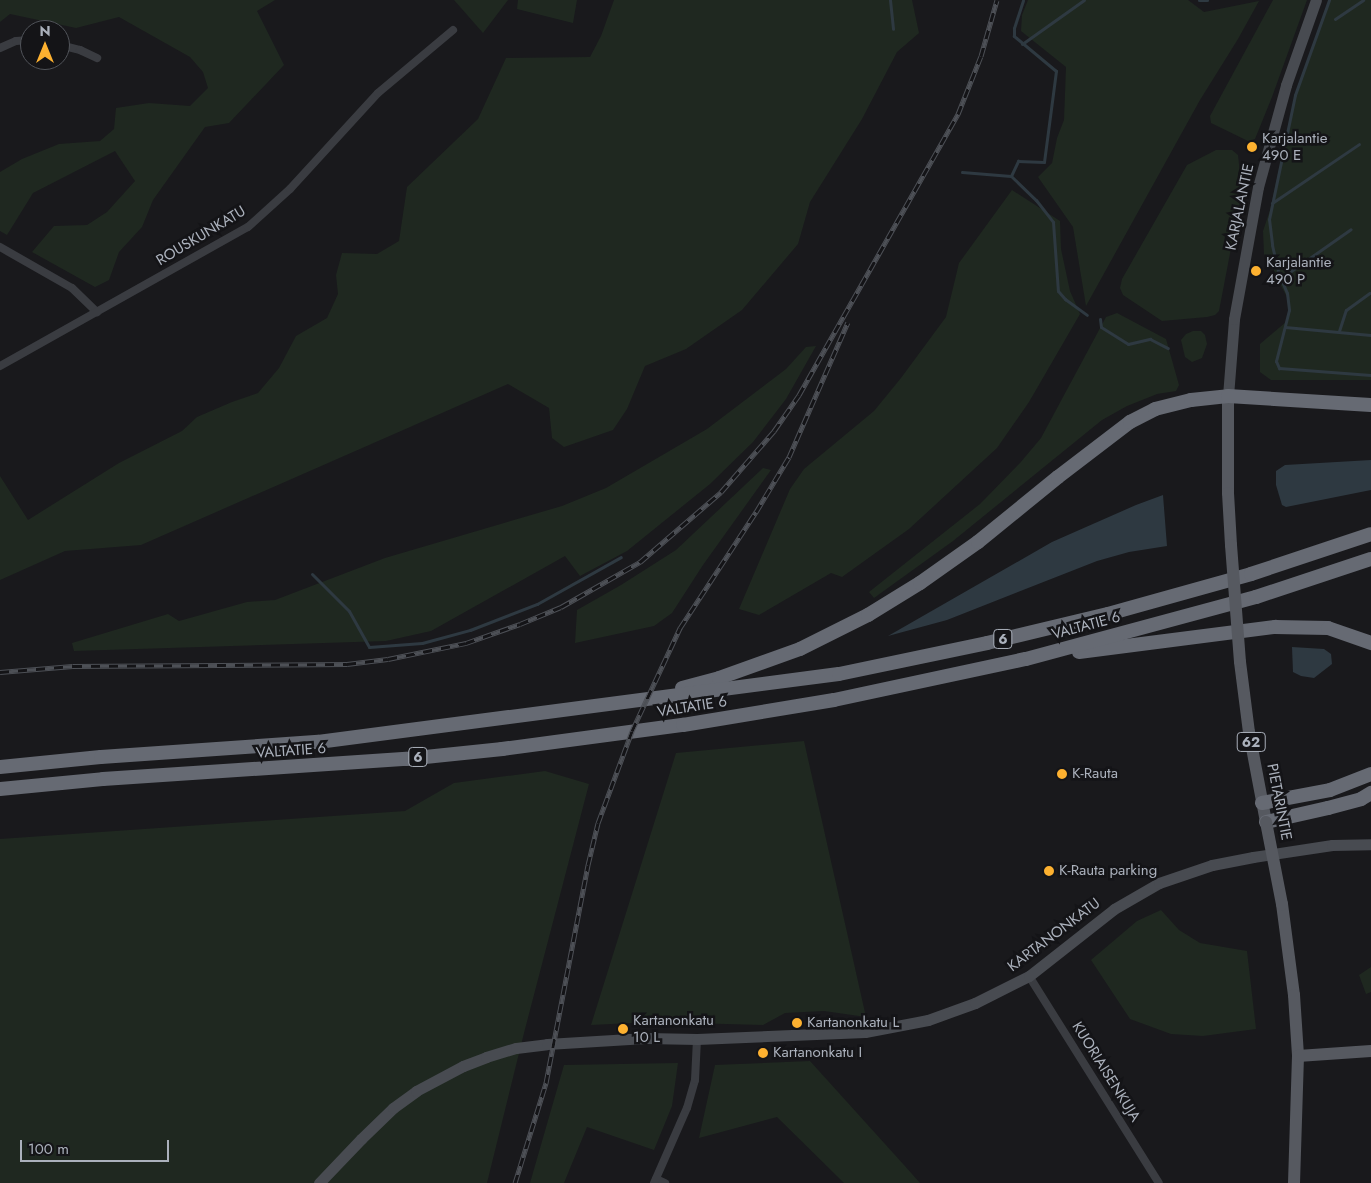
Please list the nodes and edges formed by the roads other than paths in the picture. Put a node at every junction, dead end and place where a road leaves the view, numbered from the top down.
1 (1316, 0) edge
2 (453, 30) dead end
3 (20, 41) edge
4 (0, 48) edge
5 (70, 48) edge
6 (97, 58) dead end
7 (0, 247) edge
8 (97, 312) junction
9 (0, 366) edge
10 (1228, 396) junction
11 (1371, 405) edge
12 (1371, 534) edge
13 (1371, 559) edge
14 (1371, 642) edge
15 (1026, 659) junction
16 (626, 703) junction
17 (0, 767) edge
18 (1371, 774) edge
19 (0, 789) edge
20 (1371, 793) edge
21 (1262, 803) junction
22 (1266, 822) junction
23 (1371, 844) edge
24 (1029, 976) junction
25 (697, 1039) junction
26 (1371, 1051) edge
27 (1298, 1056) junction
28 (655, 1181) edge
29 (319, 1183) edge
30 (665, 1183) edge
31 (1159, 1183) edge
32 (1294, 1183) edge

1 - 10 main road, KARJALANTIE
2 - 8 street, ROUSKUNKATU
3 - 4 street
5 - 6 street
7 - 8 street
8 - 9 street, ROUSKUNKATU
10 - 11 highway
10 - 16 highway
10 - 21 main road, PIETARINTIE / 62, bridge
12 - 16 highway, VALTATIE 6 / 6
13 - 15 highway, VALTATIE 6 / 6
14 - 15 highway
15 - 19 highway, VALTATIE 6 / 6
16 - 17 highway, VALTATIE 6 / 6
18 - 21 highway
20 - 22 highway
21 - 22 main road, PIETARINTIE / 62
22 - 27 main road, PIETARINTIE / 62, bridge
23 - 24 main road, KARTANONKATU
24 - 25 main road, KARTANONKATU
24 - 31 street, KUORIAISENKUJA
25 - 28 street
25 - 29 main road, KARTANONKATU
26 - 27 main road
27 - 32 main road, PIETARINTIE / 62
28 - 30 street

